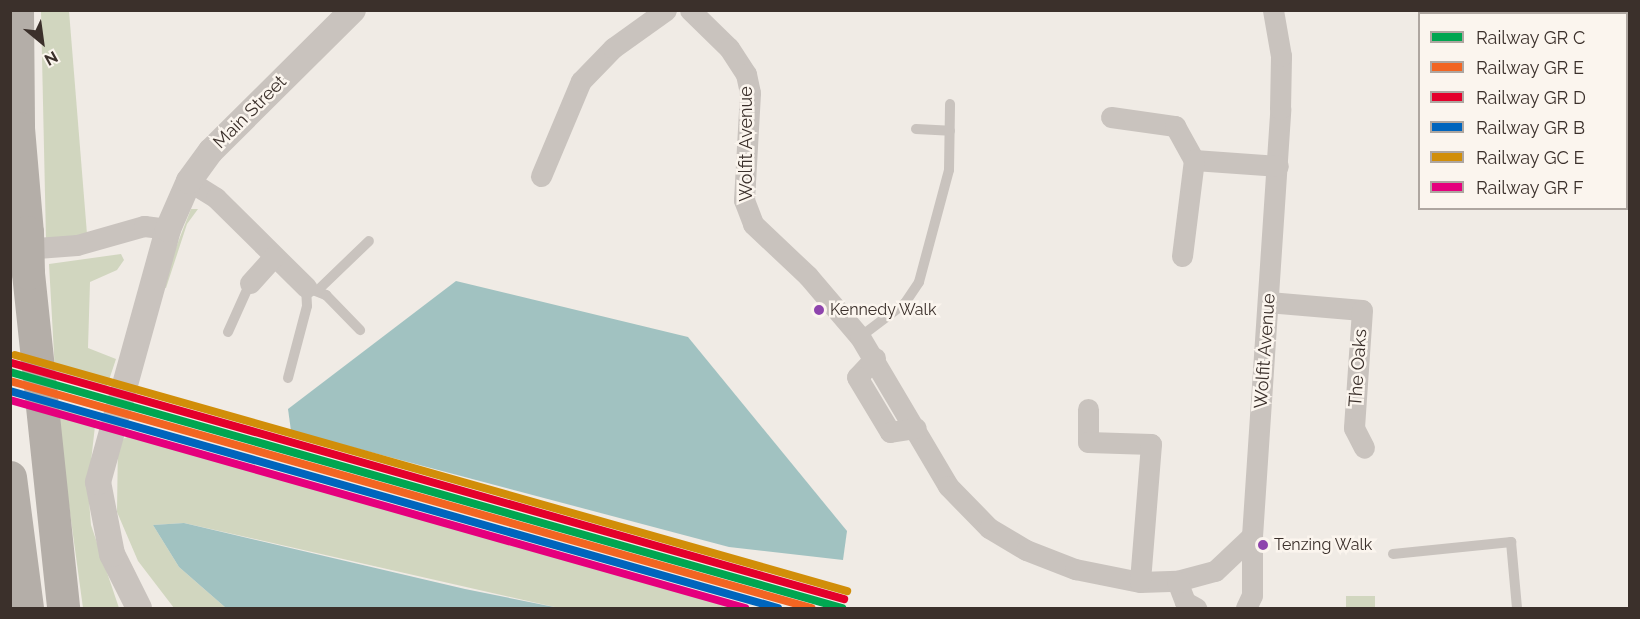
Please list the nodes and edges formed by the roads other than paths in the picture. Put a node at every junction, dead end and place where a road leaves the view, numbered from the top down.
1 (17, 10) edge
2 (353, 10) edge
3 (666, 10) edge
4 (690, 10) edge
5 (1273, 10) edge
6 (1629, 49) edge
7 (1629, 90) edge
8 (950, 105) dead end
9 (1111, 117) dead end
10 (916, 129) dead end
11 (950, 131) junction
12 (1194, 160) junction
13 (1278, 166) junction
14 (541, 176) dead end
15 (189, 181) junction
16 (168, 229) junction
17 (369, 241) dead end
18 (22, 251) edge
19 (274, 256) junction
20 (1182, 256) dead end
21 (250, 283) joint
22 (311, 289) junction
23 (1268, 302) junction
24 (360, 330) dead end
25 (228, 332) dead end
26 (860, 337) junction
27 (288, 378) dead end
28 (1088, 409) dead end
29 (1364, 448) dead end
30 (10, 477) edge
31 (1252, 536) junction
32 (1393, 554) dead end
33 (1177, 581) junction
34 (1140, 582) junction
35 (1247, 608) edge
36 (27, 609) edge
37 (63, 609) edge
38 (139, 609) edge
39 (1196, 609) edge
40 (1517, 609) edge

1 - 18 highway
2 - 15 street, Main Street
3 - 14 street
4 - 26 street, Wolfit Avenue
5 - 13 street, Wolfit Avenue
6 - 7 street
8 - 11 lane
9 - 12 street
10 - 11 lane
11 - 26 lane
12 - 13 street
12 - 20 street
13 - 23 street, Wolfit Avenue
15 - 16 street, Main Street
15 - 19 street
16 - 18 street
16 - 38 street, Main Street
17 - 22 lane
18 - 37 highway
19 - 21 street
19 - 22 street
21 - 25 lane
22 - 24 lane
22 - 27 lane
23 - 29 street, The Oaks
23 - 31 street, Wolfit Avenue
26 - 34 street, Wolfit Avenue
28 - 34 street
30 - 36 highway
31 - 33 street, Wolfit Avenue
31 - 35 street, Wolfit Avenue
32 - 40 lane
33 - 34 street, Wolfit Avenue
33 - 39 street

